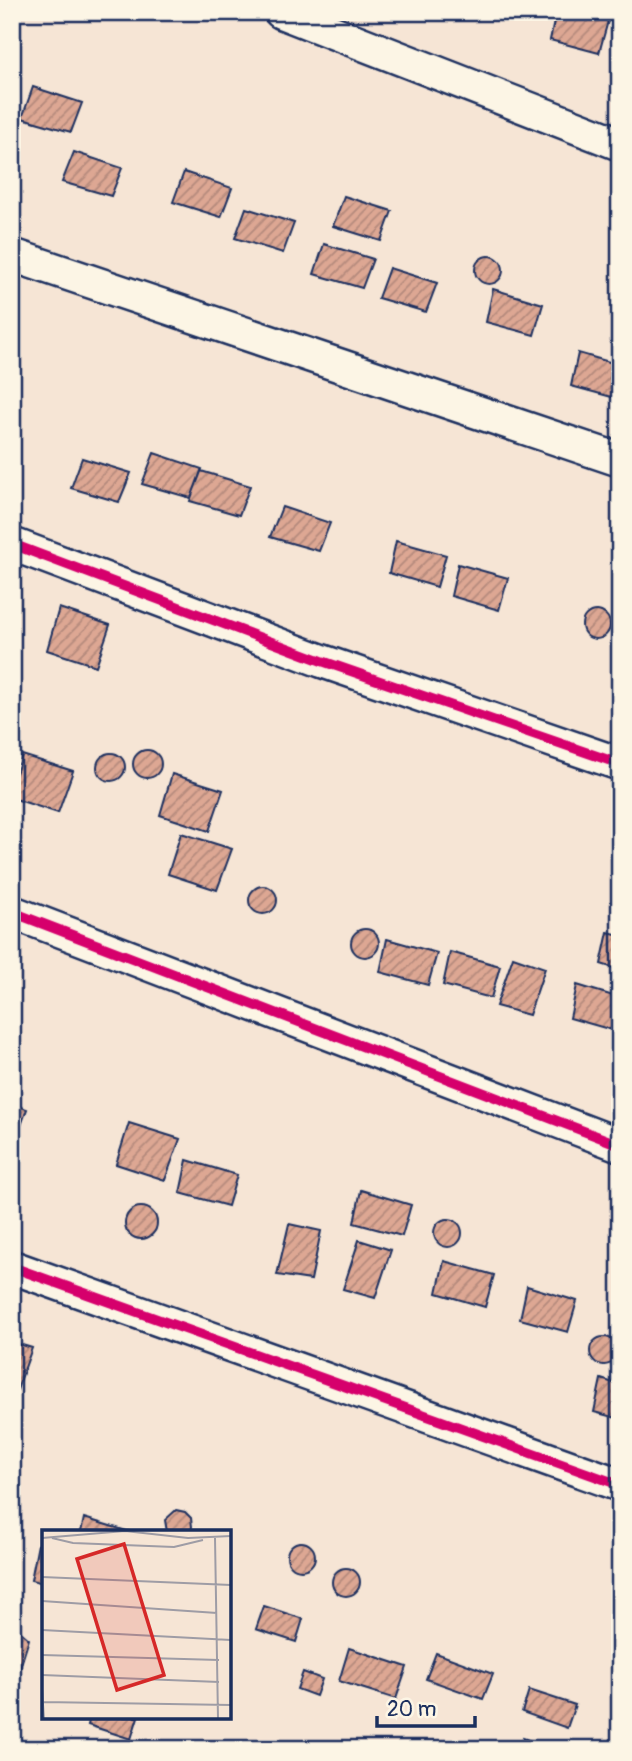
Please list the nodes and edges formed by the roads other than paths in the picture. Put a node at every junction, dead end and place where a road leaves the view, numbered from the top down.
1 (281, 12) edge
2 (620, 144) edge
3 (12, 256) edge
4 (620, 460) edge
5 (12, 544) edge
6 (620, 764) edge
7 (12, 912) edge
8 (620, 1145) edge
9 (12, 1267) edge
10 (620, 1485) edge

1 - 2 street
3 - 4 street
5 - 6 street
7 - 8 street
9 - 10 street

